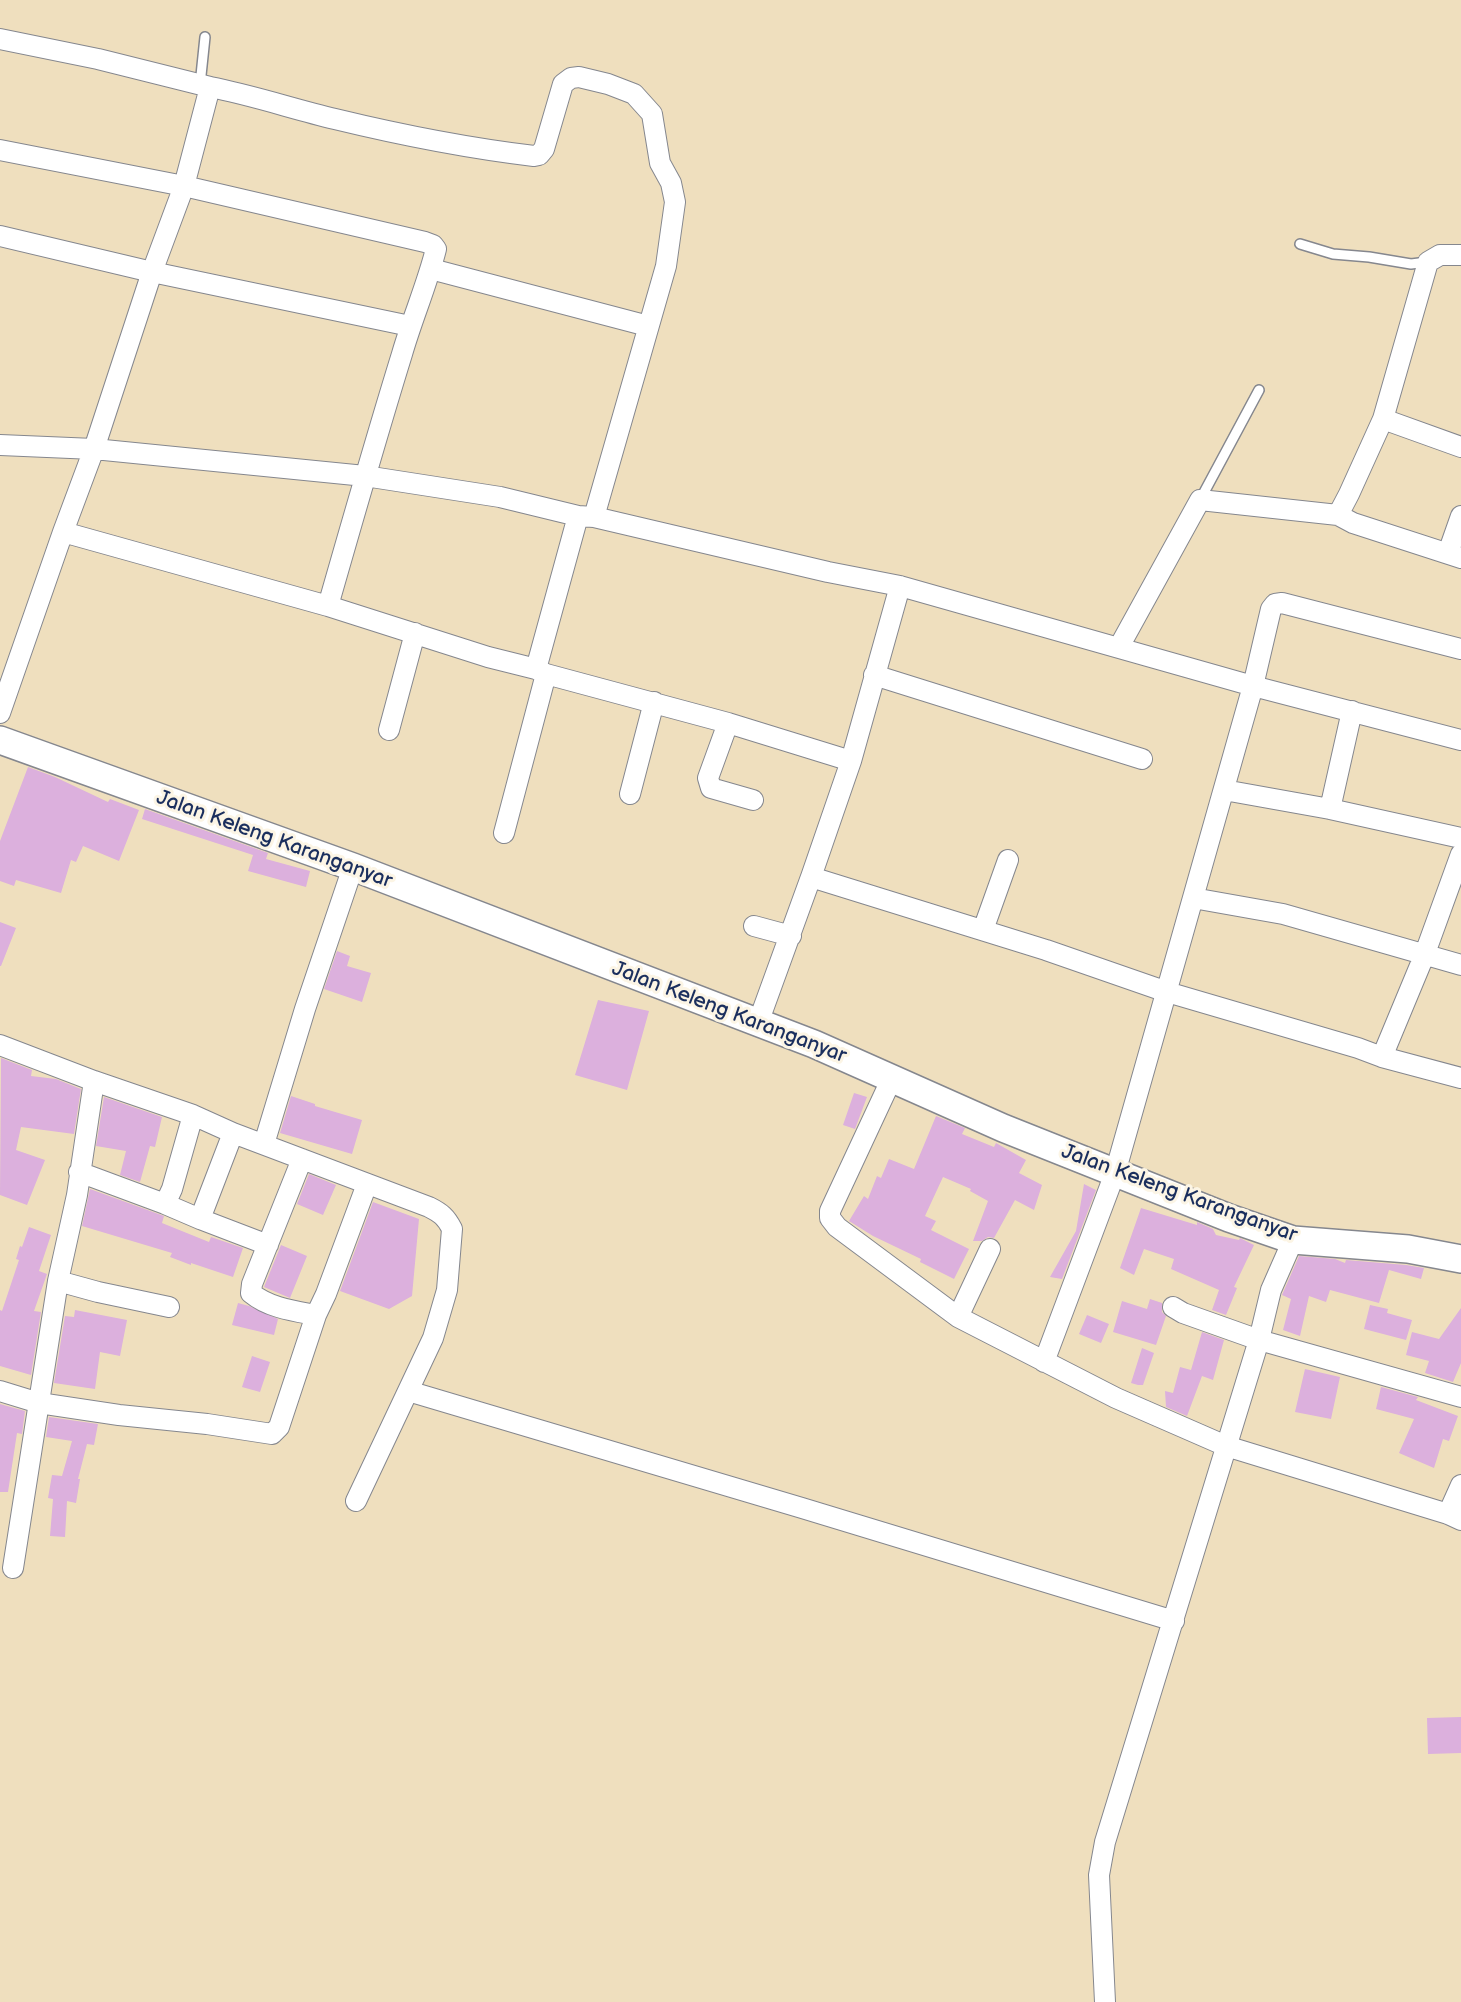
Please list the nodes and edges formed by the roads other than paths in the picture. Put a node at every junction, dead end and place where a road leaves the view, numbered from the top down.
1 (205, 37) dead end
2 (0, 39) edge
3 (205, 86) junction
4 (0, 150) edge
5 (184, 186) junction
6 (0, 236) edge
7 (1300, 244) dead end
8 (1461, 255) edge
9 (1428, 262) junction
10 (431, 269) junction
11 (152, 272) junction
12 (410, 326) junction
13 (648, 326) junction
14 (1259, 390) dead end
15 (1383, 419) junction
16 (0, 445) edge
17 (1461, 447) edge
18 (94, 449) junction
19 (365, 476) junction
20 (1200, 500) junction
21 (1338, 515) junction
22 (1461, 516) edge
23 (586, 517) junction
24 (63, 532) junction
25 (1454, 556) edge
26 (900, 586) junction
27 (328, 606) junction
28 (415, 633) junction
29 (1119, 647) junction
30 (1461, 649) edge
31 (541, 672) junction
32 (874, 675) junction
33 (1253, 686) junction
34 (654, 702) junction
35 (1352, 711) junction
36 (0, 713) edge
37 (728, 723) junction
38 (389, 730) dead end
39 (0, 740) edge
40 (1461, 740) edge
41 (1142, 759) dead end
42 (851, 760) junction
43 (1224, 790) junction
44 (630, 794) dead end
45 (753, 800) dead end
46 (1329, 809) junction
47 (504, 833) dead end
48 (1461, 838) edge
49 (1008, 860) dead end
50 (1460, 860) edge
51 (353, 867) junction
52 (811, 877) junction
53 (1193, 898) junction
54 (754, 926) dead end
55 (983, 930) junction
56 (791, 936) junction
57 (1424, 956) junction
58 (1461, 965) edge
59 (1167, 992) junction
60 (758, 1023) junction
61 (0, 1045) edge
62 (1382, 1057) junction
63 (892, 1078) junction
64 (1461, 1078) edge
65 (93, 1081) junction
66 (193, 1115) junction
67 (233, 1133) junction
68 (264, 1144) junction
69 (302, 1159) junction
70 (79, 1172) junction
71 (1115, 1173) junction
72 (367, 1184) junction
73 (165, 1204) junction
74 (200, 1219) junction
75 (1293, 1240) junction
76 (268, 1245) junction
77 (990, 1248) dead end
78 (1461, 1259) edge
79 (58, 1281) junction
80 (169, 1307) dead end
81 (1173, 1307) dead end
82 (316, 1315) junction
83 (958, 1317) junction
84 (1259, 1340) junction
85 (1044, 1362) junction
86 (0, 1391) edge
87 (408, 1392) junction
88 (1461, 1397) edge
89 (39, 1403) junction
90 (1226, 1446) junction
91 (1461, 1485) edge
92 (356, 1502) dead end
93 (1454, 1517) edge
94 (9, 1528) edge
95 (13, 1568) dead end
96 (1174, 1621) junction
97 (1105, 2002) edge

1 - 3 lane
2 - 3 street
3 - 5 street
3 - 13 street
4 - 5 street
5 - 10 street
5 - 11 street
6 - 11 street
7 - 9 lane
8 - 9 street
9 - 15 street
10 - 12 street
10 - 13 street
11 - 12 street
11 - 18 street
12 - 19 street
13 - 23 street
14 - 20 lane
15 - 17 street
15 - 21 street
16 - 18 street
18 - 19 street
18 - 24 street
19 - 23 street
19 - 27 street
20 - 21 street
20 - 29 street
21 - 25 street
22 - 25 street
23 - 26 street
23 - 31 street
24 - 27 street
24 - 36 street
26 - 29 street
26 - 32 street
27 - 28 street
28 - 31 street
28 - 38 street
29 - 33 street
30 - 33 street
31 - 34 street
31 - 47 street
32 - 41 street
32 - 42 street
33 - 35 street
33 - 43 street
34 - 37 street
34 - 44 street
35 - 40 street
35 - 46 street
37 - 42 street
37 - 45 street
39 - 51 main road, Jalan Keleng Karanganyar
42 - 52 street
43 - 46 street
43 - 53 street
46 - 48 street
49 - 55 street
50 - 57 street
51 - 60 main road, Jalan Keleng Karanganyar
51 - 68 street
52 - 55 street
52 - 56 street
53 - 57 street
53 - 59 street
54 - 56 street
55 - 59 street
56 - 60 street
57 - 58 street
57 - 62 street
59 - 62 street
59 - 71 street
60 - 63 main road, Jalan Keleng Karanganyar
61 - 65 street
62 - 64 street
63 - 71 main road, Jalan Keleng Karanganyar
63 - 83 street
65 - 66 street
65 - 70 street
66 - 67 street
66 - 73 street
67 - 68 street
67 - 74 street
68 - 69 street
69 - 72 street
69 - 76 street
70 - 73 street
70 - 79 street
71 - 75 main road, Jalan Keleng Karanganyar
71 - 85 street
72 - 82 street
72 - 87 street
73 - 74 street
74 - 76 street
75 - 78 main road, Jalan Keleng Karanganyar
75 - 84 street
76 - 82 street
77 - 83 street
79 - 80 street
79 - 89 street
81 - 84 street
82 - 89 street
83 - 85 street
84 - 88 street
84 - 90 street
85 - 90 street
86 - 89 street
87 - 92 street
87 - 96 street
89 - 94 street
90 - 93 street
90 - 96 street
91 - 93 street
94 - 95 street
96 - 97 street

